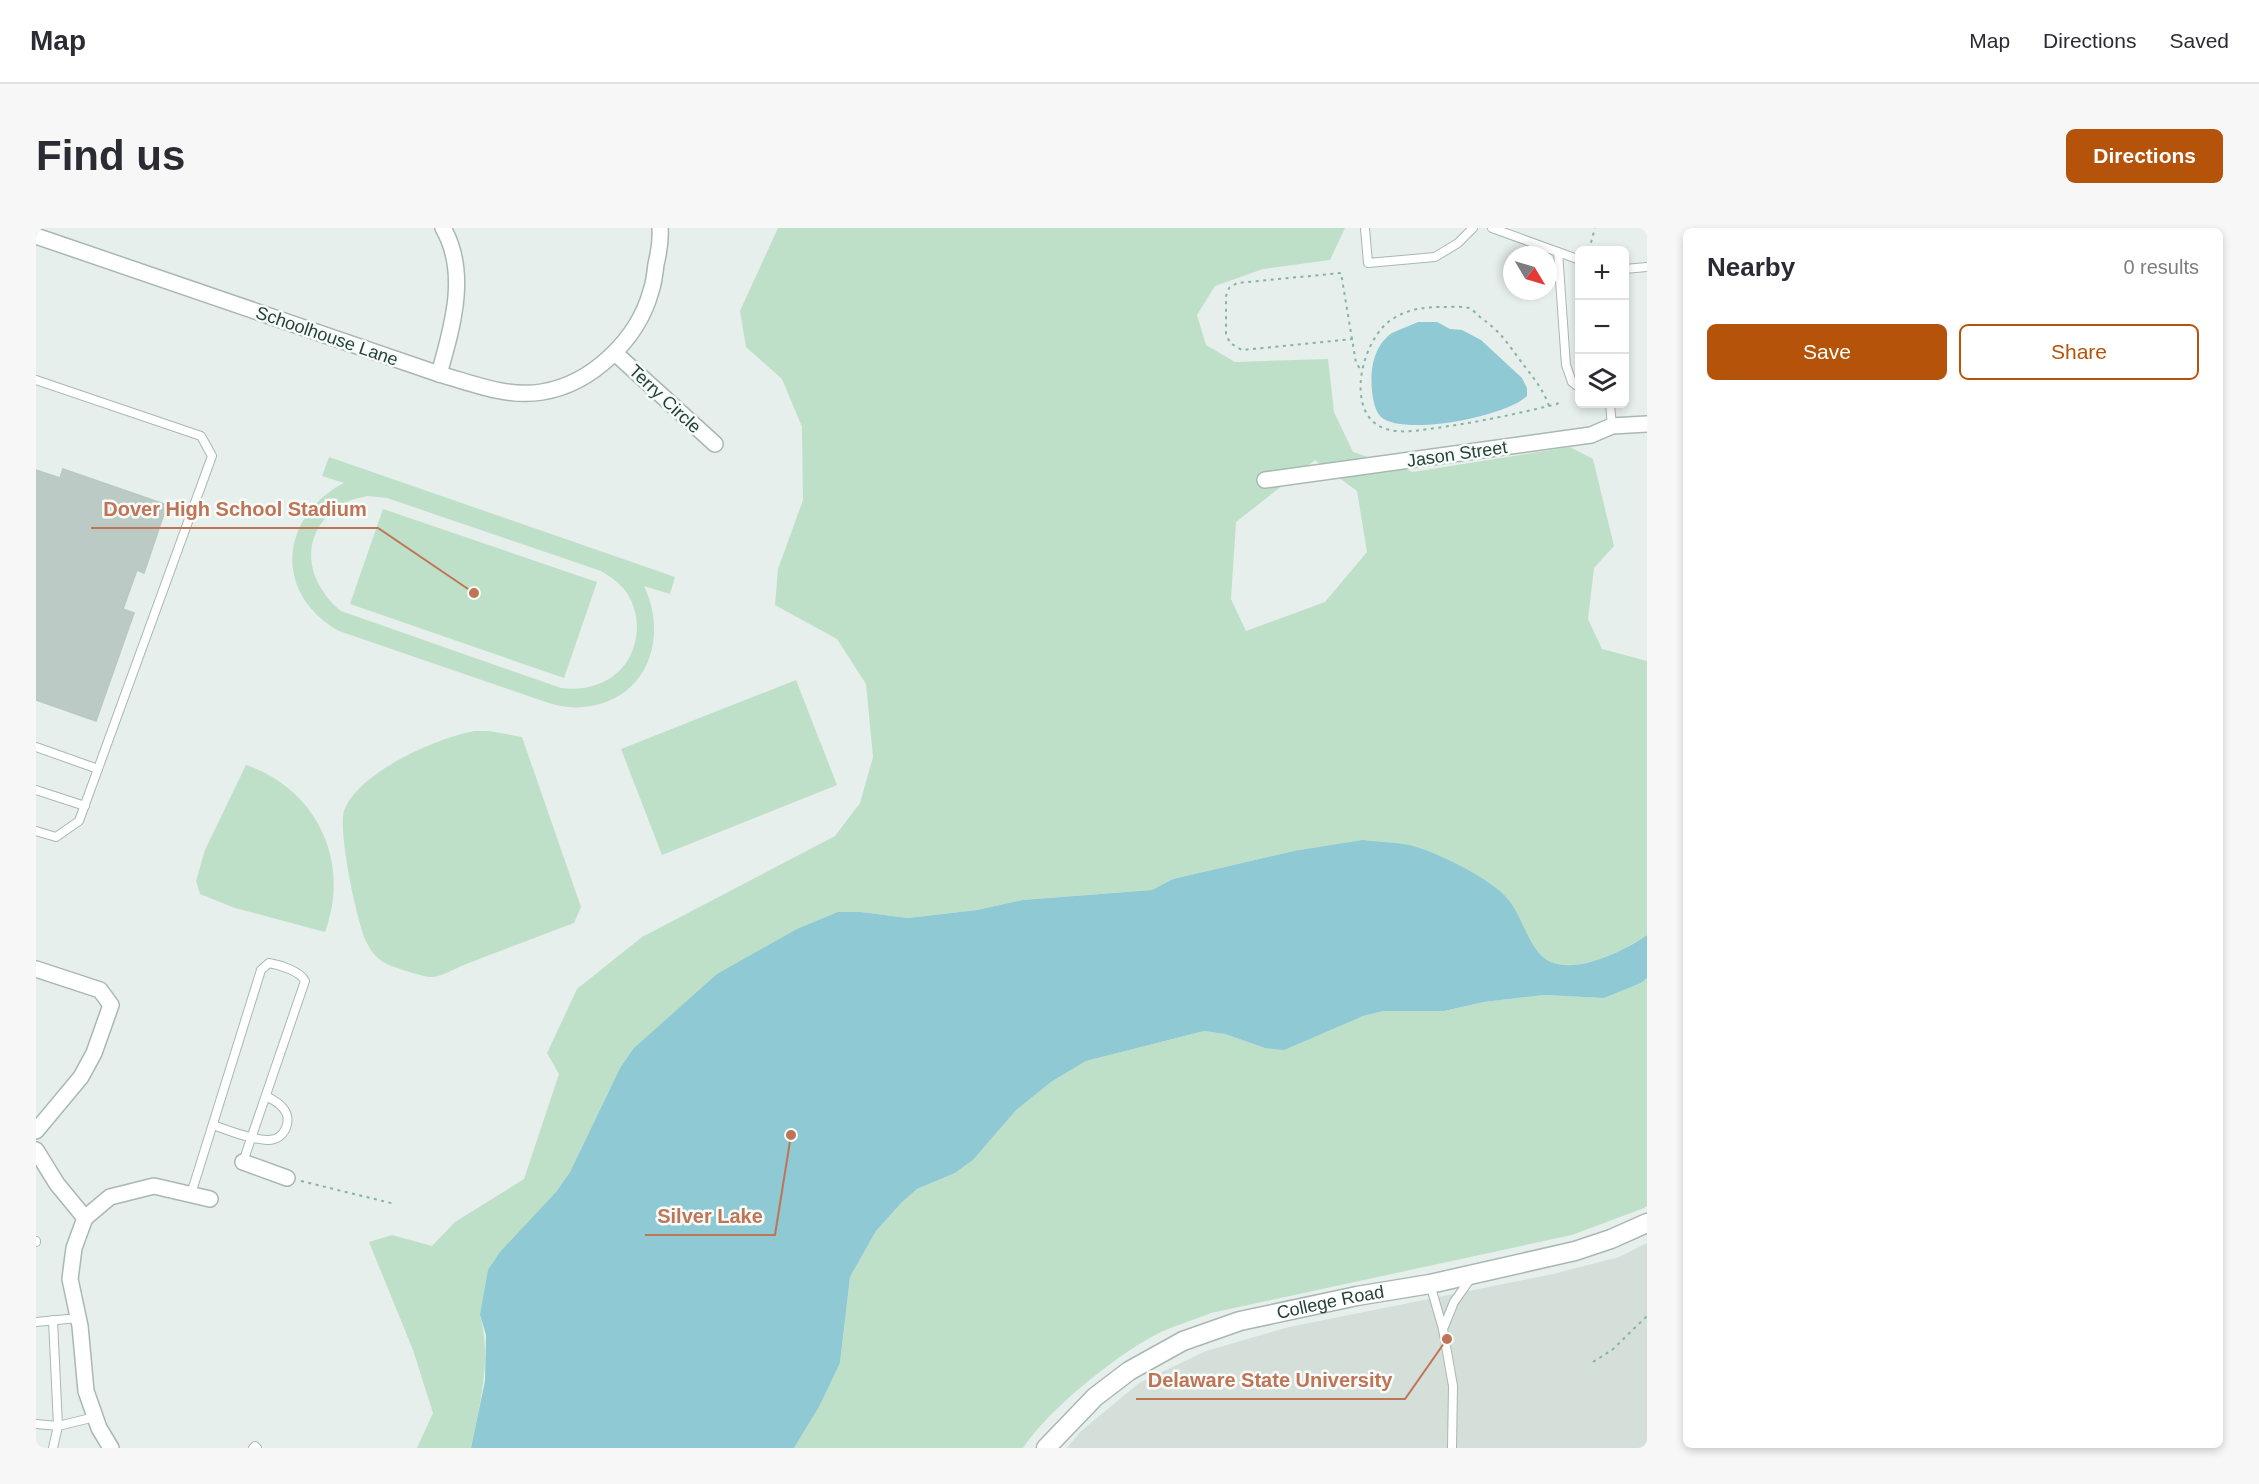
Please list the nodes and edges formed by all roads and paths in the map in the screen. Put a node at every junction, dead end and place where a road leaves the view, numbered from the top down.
1 (443, 228) edge
2 (660, 228) edge
3 (1365, 228) edge
4 (1473, 228) edge
5 (1492, 228) edge
6 (1595, 228) edge
7 (36, 236) edge
8 (1590, 246) edge
9 (1558, 252) junction
10 (1575, 258) edge
11 (1647, 267) edge
12 (1629, 269) edge
13 (1353, 339) junction
14 (615, 353) junction
15 (1361, 370) junction
16 (439, 374) junction
17 (36, 380) edge
18 (1575, 384) edge
19 (1562, 400) dead end
20 (1549, 406) junction
21 (1610, 408) edge
22 (1647, 424) edge
23 (1612, 426) junction
24 (714, 444) dead end
25 (1265, 480) dead end
26 (36, 747) edge
27 (98, 769) junction
28 (36, 790) edge
29 (85, 806) junction
30 (36, 831) edge
31 (36, 969) edge
32 (266, 1096) junction
33 (213, 1125) junction
34 (36, 1131) edge
35 (252, 1138) junction
36 (36, 1150) edge
37 (243, 1162) joint
38 (287, 1178) joint
39 (191, 1194) junction
40 (210, 1199) dead end
41 (396, 1204) dead end
42 (85, 1218) junction
43 (1647, 1223) edge
44 (1475, 1273) junction
45 (1430, 1284) junction
46 (1647, 1316) edge
47 (78, 1318) junction
48 (53, 1320) junction
49 (36, 1322) edge
50 (1443, 1329) junction
51 (1593, 1362) dead end
52 (95, 1417) junction
53 (36, 1424) edge
54 (58, 1426) junction
55 (53, 1448) edge
56 (111, 1448) edge
57 (1047, 1448) edge
58 (1452, 1448) edge

1 - 16 street
2 - 14 street, Schoolhouse Lane
3 - 4 lane
5 - 9 lane
6 - 8 path
7 - 16 street, Schoolhouse Lane
9 - 10 lane
9 - 18 lane
11 - 12 lane
13 - 13 path
13 - 15 path
14 - 16 street, Schoolhouse Lane
14 - 24 street, Terry Circle
15 - 20 path
15 - 20 path
17 - 27 lane
19 - 20 path
21 - 23 lane
22 - 23 street, Jason Street
23 - 25 street, Jason Street
26 - 27 lane
27 - 29 lane
28 - 29 lane
29 - 30 lane
31 - 34 street
32 - 33 lane
32 - 35 lane
32 - 35 lane
33 - 35 lane
33 - 39 lane
35 - 37 lane
36 - 42 street
37 - 38 street
38 - 41 path
39 - 40 street
39 - 42 street
42 - 47 street
43 - 44 street, College Road
44 - 45 street, College Road
44 - 50 lane
45 - 50 lane
45 - 57 street, College Road
46 - 51 path
47 - 48 lane
47 - 52 street
48 - 49 lane
48 - 54 lane
50 - 58 lane
52 - 54 lane
52 - 56 street
53 - 54 lane
54 - 55 lane

